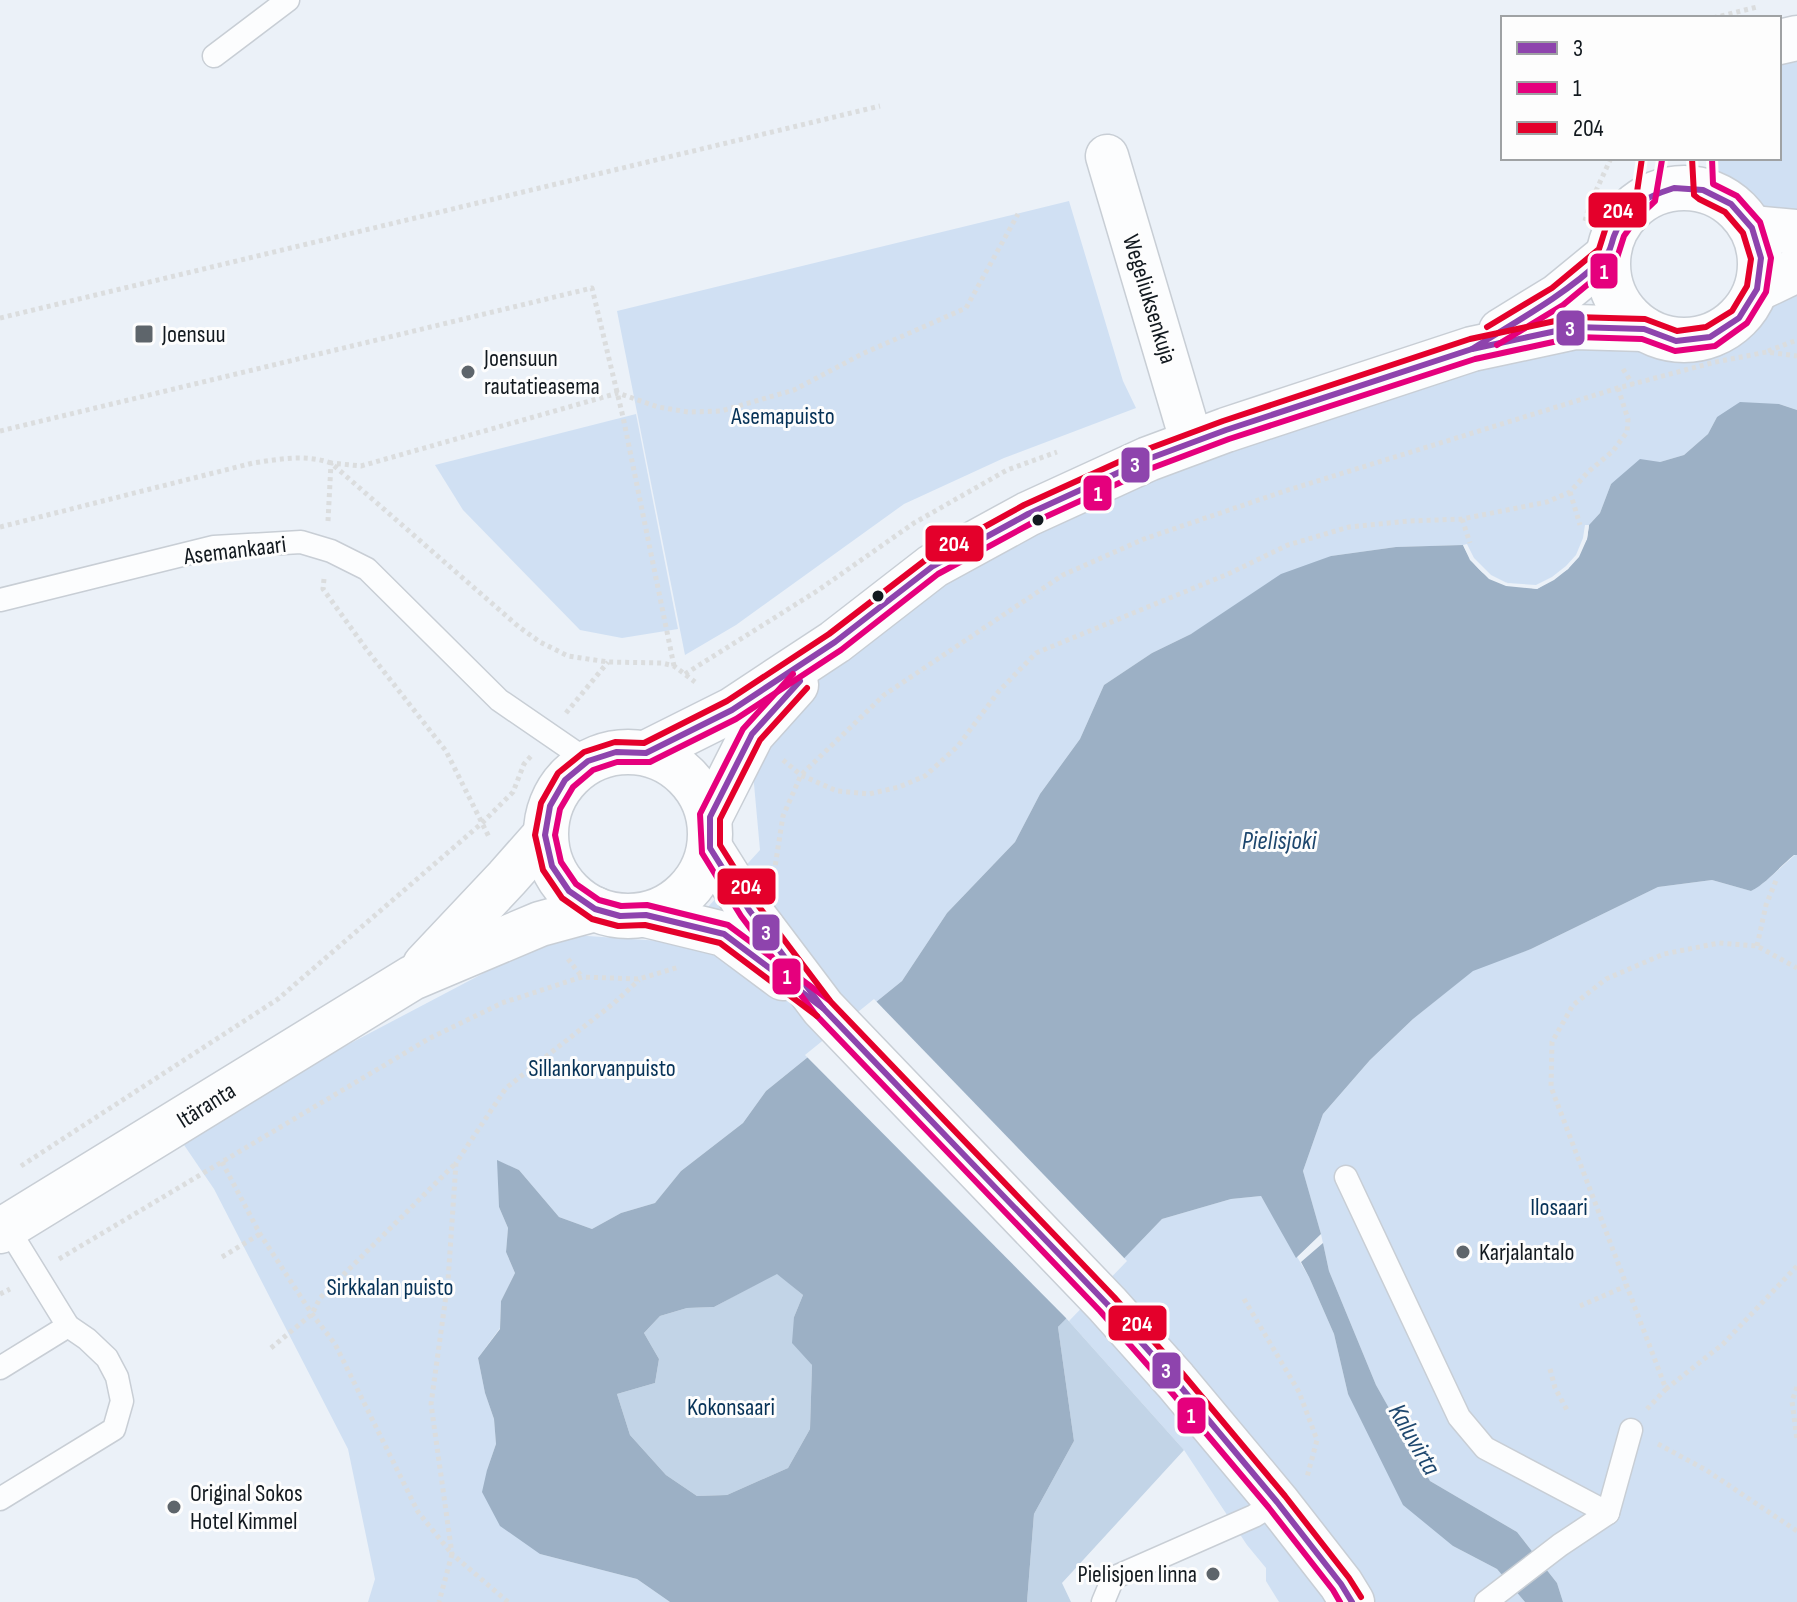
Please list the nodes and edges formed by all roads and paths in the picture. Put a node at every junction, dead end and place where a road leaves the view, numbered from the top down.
1 (288, 0) edge
2 (214, 56) dead end
3 (880, 106) dead end
4 (1107, 156) dead end
5 (1610, 160) edge
6 (1702, 174) edge
7 (1649, 178) edge
8 (1018, 214) dead end
9 (1752, 228) junction
10 (1797, 232) edge
11 (1596, 238) junction
12 (1797, 270) edge
13 (1757, 289) junction
14 (0, 318) edge
15 (1644, 329) junction
16 (1797, 340) edge
17 (1472, 349) junction
18 (1767, 352) junction
19 (1797, 356) edge
20 (1618, 388) junction
21 (618, 393) junction
22 (0, 431) edge
23 (1192, 443) junction
24 (331, 463) junction
25 (1570, 492) junction
26 (1462, 519) junction
27 (1580, 525) dead end
28 (0, 527) edge
29 (1470, 543) dead end
30 (0, 600) edge
31 (835, 642) junction
32 (367, 650) dead end
33 (608, 662) junction
34 (674, 666) junction
35 (685, 674) dead end
36 (550, 734) junction
37 (646, 753) junction
38 (588, 761) junction
39 (801, 775) junction
40 (482, 823) junction
41 (710, 832) junction
42 (545, 835) junction
43 (775, 871) dead end
44 (1777, 878) dead end
45 (595, 909) junction
46 (646, 915) junction
47 (1757, 946) junction
48 (689, 963) dead end
49 (1797, 968) edge
50 (412, 978) junction
51 (639, 979) junction
52 (823, 1008) junction
53 (222, 1162) junction
54 (456, 1163) junction
55 (13, 1171) dead end
56 (1346, 1177) dead end
57 (3, 1229) edge
58 (260, 1234) junction
59 (222, 1257) dead end
60 (1797, 1266) edge
61 (35, 1273) junction
62 (0, 1285) edge
63 (1626, 1286) junction
64 (2, 1293) edge
65 (1244, 1299) dead end
66 (1580, 1306) dead end
67 (312, 1314) junction
68 (68, 1326) junction
69 (271, 1348) dead end
70 (0, 1368) edge
71 (1550, 1369) dead end
72 (1797, 1387) edge
73 (1666, 1389) junction
74 (1567, 1410) dead end
75 (1631, 1430) junction
76 (1797, 1440) edge
77 (1291, 1494) junction
78 (0, 1499) edge
79 (1608, 1513) junction
80 (1797, 1531) edge
81 (452, 1554) junction
82 (1495, 1596) edge
83 (439, 1602) edge
84 (508, 1602) edge
85 (1103, 1602) edge
86 (1352, 1602) edge

1 - 2 lane
3 - 14 path
4 - 23 street, Wegeliuksenkuja
5 - 11 path
6 - 7 street
6 - 9 street
7 - 11 street
8 - 21 path
9 - 10 street
9 - 13 street
11 - 15 street
11 - 17 street
12 - 13 street
13 - 15 street
15 - 17 street
16 - 18 path
17 - 23 street
18 - 19 path
18 - 20 path
20 - 25 path
20 - 39 path
21 - 22 path
21 - 24 path
21 - 34 path
23 - 31 street
24 - 28 path
24 - 33 path
25 - 26 path
25 - 27 path
26 - 29 path
26 - 39 path
30 - 36 lane, Asemankaari
31 - 37 street
31 - 41 street
32 - 40 path
33 - 34 path
33 - 36 path
34 - 35 path
36 - 38 lane, Asemankaari
36 - 40 path
37 - 38 street
37 - 41 street
38 - 42 street
39 - 43 path
40 - 55 path
41 - 46 street
41 - 52 street
42 - 45 street
42 - 50 street, Itäranta
44 - 47 path
45 - 46 street
45 - 50 street, Itäranta
46 - 52 street
47 - 49 path
47 - 63 path
48 - 51 path
50 - 57 street, Itäranta
51 - 53 path
51 - 54 path
52 - 77 street
53 - 58 path
53 - 61 path
54 - 67 path
54 - 81 path
56 - 79 lane
57 - 61 lane
58 - 59 path
58 - 67 path
60 - 73 path
61 - 64 path
61 - 68 lane
62 - 64 path
63 - 66 path
63 - 73 path
65 - 77 path
67 - 69 path
67 - 81 path
68 - 70 lane
68 - 78 lane
71 - 74 path
72 - 76 path
73 - 75 path
75 - 79 lane
75 - 80 path
77 - 85 lane
77 - 86 street
79 - 82 lane
81 - 83 path
81 - 84 path

